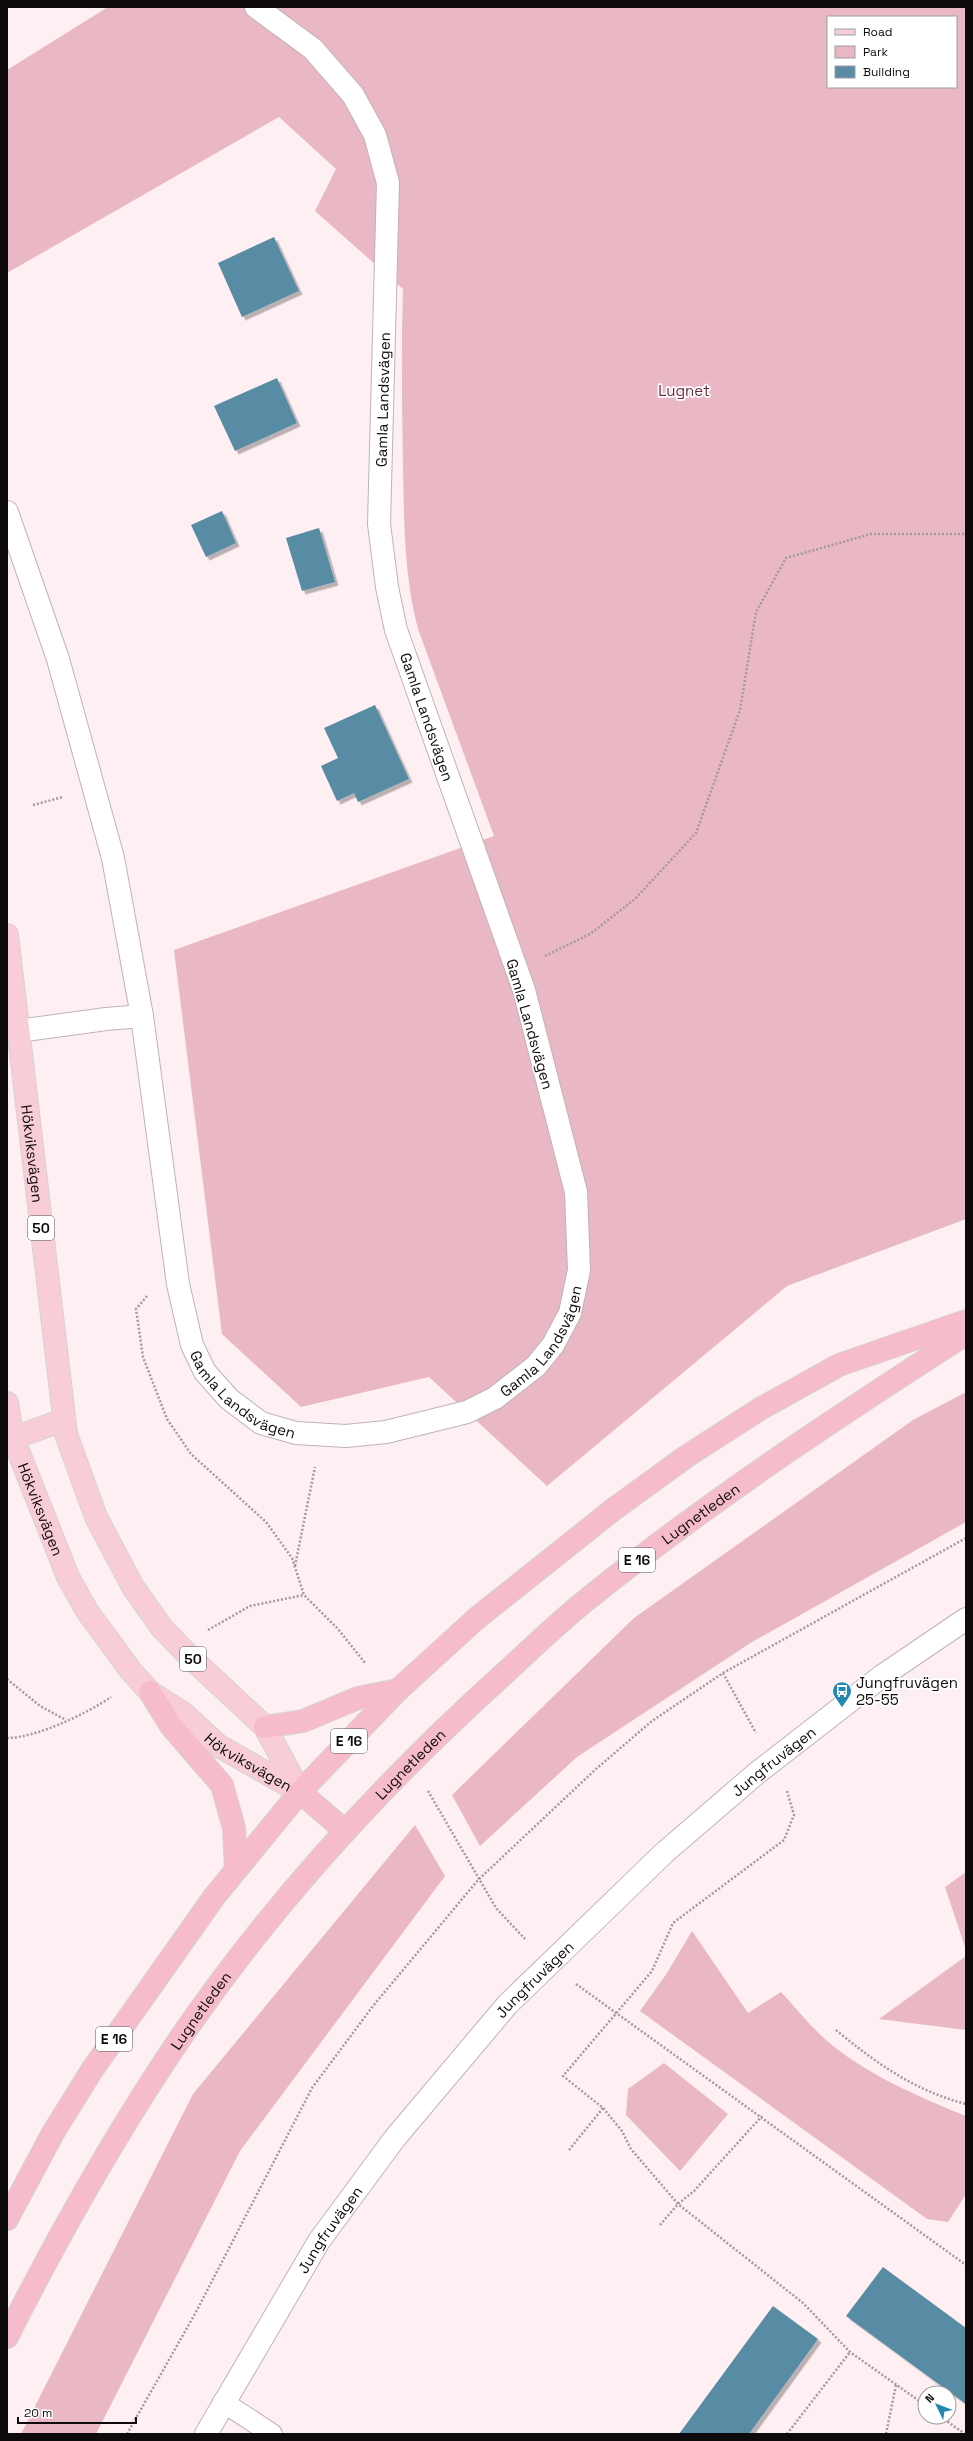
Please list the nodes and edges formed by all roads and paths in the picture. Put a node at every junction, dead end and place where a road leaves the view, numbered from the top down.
1 (256, 7) edge
2 (7, 512) edge
3 (966, 534) edge
4 (7, 935) edge
5 (516, 970) junction
6 (142, 1016) junction
7 (12, 1031) edge
8 (178, 1284) junction
9 (966, 1321) edge
10 (966, 1334) edge
11 (7, 1403) edge
12 (64, 1420) junction
13 (322, 1435) junction
14 (10, 1439) edge
15 (966, 1538) edge
16 (294, 1566) junction
17 (304, 1595) junction
18 (966, 1619) edge
19 (205, 1631) dead end
20 (368, 1667) dead end
21 (723, 1673) junction
22 (7, 1679) edge
23 (398, 1690) junction
24 (150, 1692) junction
25 (116, 1694) dead end
26 (66, 1720) junction
27 (265, 1727) junction
28 (7, 1738) edge
29 (774, 1760) junction
30 (426, 1787) dead end
31 (300, 1792) junction
32 (345, 1831) junction
33 (236, 1870) junction
34 (478, 1880) junction
35 (525, 1939) dead end
36 (573, 1982) dead end
37 (617, 2014) junction
38 (836, 2030) dead end
39 (966, 2104) edge
40 (603, 2108) junction
41 (762, 2116) junction
42 (569, 2150) dead end
43 (678, 2204) junction
44 (7, 2219) edge
45 (660, 2225) dead end
46 (966, 2265) edge
47 (7, 2337) edge
48 (850, 2352) junction
49 (896, 2385) junction
50 (917, 2399) edge
51 (223, 2402) junction
52 (952, 2425) edge
53 (127, 2434) edge
54 (206, 2434) edge
55 (272, 2434) edge
56 (787, 2434) edge
57 (886, 2434) edge
58 (965, 2434) edge

1 - 5 street, Gamla Landsvägen
2 - 6 street, Gamla Landsvägen
3 - 5 path
4 - 7 main road, Hökviksvägen / 50
5 - 13 street, Gamla Landsvägen
6 - 7 street
6 - 8 street, Gamla Landsvägen
7 - 12 main road, Hökviksvägen / 50
8 - 13 street, Gamla Landsvägen
8 - 16 path
9 - 23 highway, E 16
10 - 32 highway, Lugnetleden / E 16
11 - 14 main road, Hökviksvägen
12 - 14 main road
12 - 27 main road, Hökviksvägen / 50
13 - 16 path
14 - 24 main road, Hökviksvägen
15 - 21 path
16 - 17 path
17 - 19 path
17 - 20 path
18 - 29 street, Jungfruvägen
21 - 29 path
21 - 34 path
22 - 26 path
23 - 27 highway
23 - 31 highway, E 16
24 - 31 main road, Hökviksvägen
24 - 33 highway
25 - 26 path
26 - 28 path
27 - 31 main road, Hökviksvägen / 50
29 - 37 path
29 - 51 street, Jungfruvägen
30 - 34 path
31 - 32 highway
31 - 33 highway, E 16
32 - 47 highway, Lugnetleden / E 16
33 - 44 highway, E 16
34 - 35 path
34 - 53 path
36 - 37 path
37 - 40 path
37 - 41 path
38 - 39 path
40 - 42 path
40 - 43 path
41 - 43 path
41 - 46 path
43 - 45 path
43 - 48 path
48 - 49 path
48 - 56 path
49 - 50 path
49 - 57 path
51 - 54 street, Jungfruvägen
51 - 55 lane
52 - 58 path

